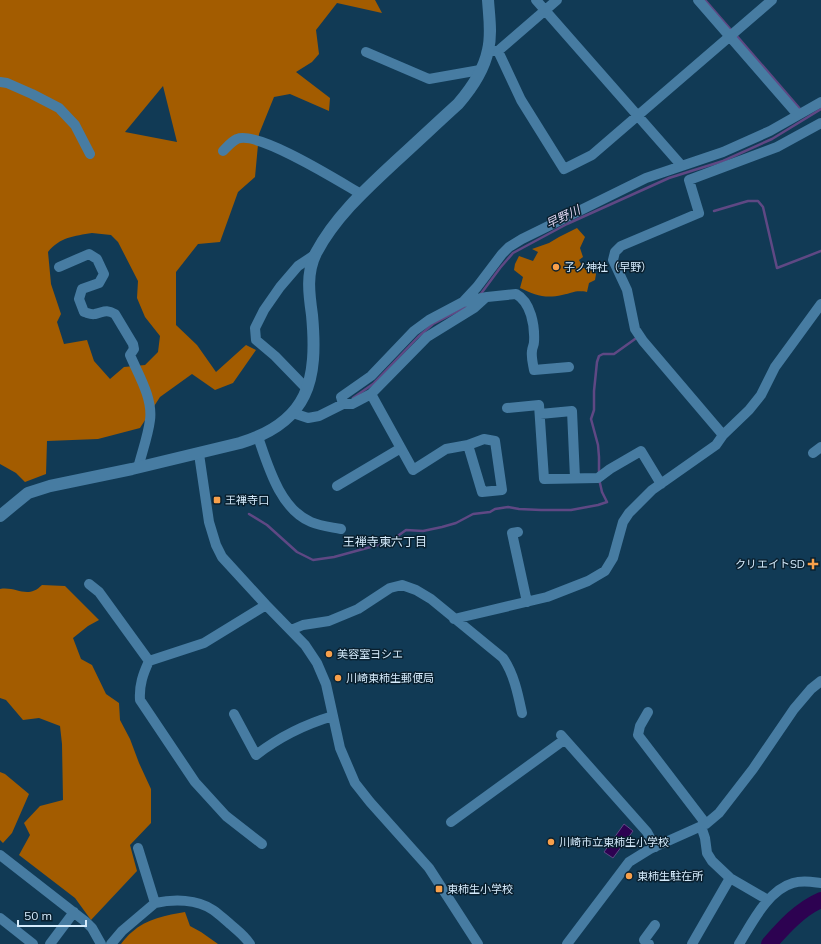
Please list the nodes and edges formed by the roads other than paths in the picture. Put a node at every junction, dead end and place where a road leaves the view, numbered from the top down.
1 (488, 0) edge
2 (536, 0) edge
3 (557, 0) edge
4 (698, 0) edge
5 (772, 0) edge
6 (545, 10) junction
7 (730, 36) junction
8 (493, 51) junction
9 (366, 52) dead end
10 (480, 70) junction
11 (0, 82) edge
12 (821, 102) edge
13 (798, 115) junction
14 (638, 116) junction
15 (821, 123) edge
16 (223, 151) dead end
17 (90, 154) dead end
18 (681, 165) junction
19 (361, 194) junction
20 (316, 254) junction
21 (59, 267) dead end
22 (485, 298) junction
23 (466, 301) junction
24 (821, 304) edge
25 (568, 367) dead end
26 (307, 389) junction
27 (371, 394) junction
28 (343, 404) junction
29 (507, 408) dead end
30 (293, 413) junction
31 (540, 414) junction
32 (723, 435) junction
33 (258, 438) junction
34 (468, 445) junction
35 (401, 448) junction
36 (199, 454) junction
37 (138, 468) junction
38 (575, 478) junction
39 (661, 484) junction
40 (337, 486) dead end
41 (0, 516) edge
42 (341, 529) dead end
43 (518, 532) dead end
44 (89, 584) dead end
45 (526, 602) junction
46 (266, 605) junction
47 (454, 618) junction
48 (291, 630) junction
49 (149, 661) junction
50 (821, 681) edge
51 (648, 712) dead end
52 (522, 713) dead end
53 (234, 714) dead end
54 (333, 716) junction
55 (451, 822) dead end
56 (703, 825) junction
57 (262, 844) dead end
58 (655, 847) junction
59 (138, 848) dead end
60 (0, 854) edge
61 (730, 878) junction
62 (821, 883) edge
63 (768, 900) junction
64 (155, 903) junction
65 (74, 912) junction
66 (0, 918) edge
67 (655, 925) dead end
68 (33, 944) edge
69 (50, 944) edge
70 (101, 944) edge
71 (111, 944) edge
72 (250, 944) edge
73 (478, 944) edge
74 (567, 944) edge
75 (649, 944) edge
76 (692, 944) edge
77 (739, 944) edge

1 - 8 street
2 - 6 street
3 - 6 street
4 - 7 street
5 - 7 street
6 - 8 street
6 - 14 street
7 - 13 street
7 - 14 street
8 - 10 street
8 - 14 street
9 - 10 street
10 - 19 street
11 - 17 street
12 - 13 street
13 - 18 street
14 - 18 street
15 - 32 street
16 - 19 street
18 - 23 street
19 - 20 street
20 - 26 street
20 - 26 street
21 - 37 street
22 - 23 street
22 - 25 street
22 - 27 street
23 - 28 street
24 - 32 street
26 - 30 street
27 - 28 street
27 - 35 street
28 - 30 street
29 - 31 street
30 - 33 street
31 - 38 street
31 - 38 street
32 - 39 street
33 - 36 street
33 - 42 street
34 - 34 street
34 - 35 street
35 - 40 street
36 - 37 street
36 - 46 street
37 - 41 street
38 - 39 street
39 - 45 street
43 - 45 street
44 - 49 street
45 - 47 street
46 - 48 street
46 - 49 street
47 - 48 street
47 - 52 street
48 - 54 street
49 - 57 street
50 - 56 street
51 - 56 street
53 - 54 street
54 - 73 street
55 - 58 street
56 - 58 street
56 - 61 street
58 - 74 street
59 - 64 street
60 - 65 street
61 - 63 street
61 - 76 street
62 - 63 street
63 - 77 street
64 - 71 street
64 - 72 street
65 - 69 street
65 - 70 street
66 - 68 street
67 - 75 street

